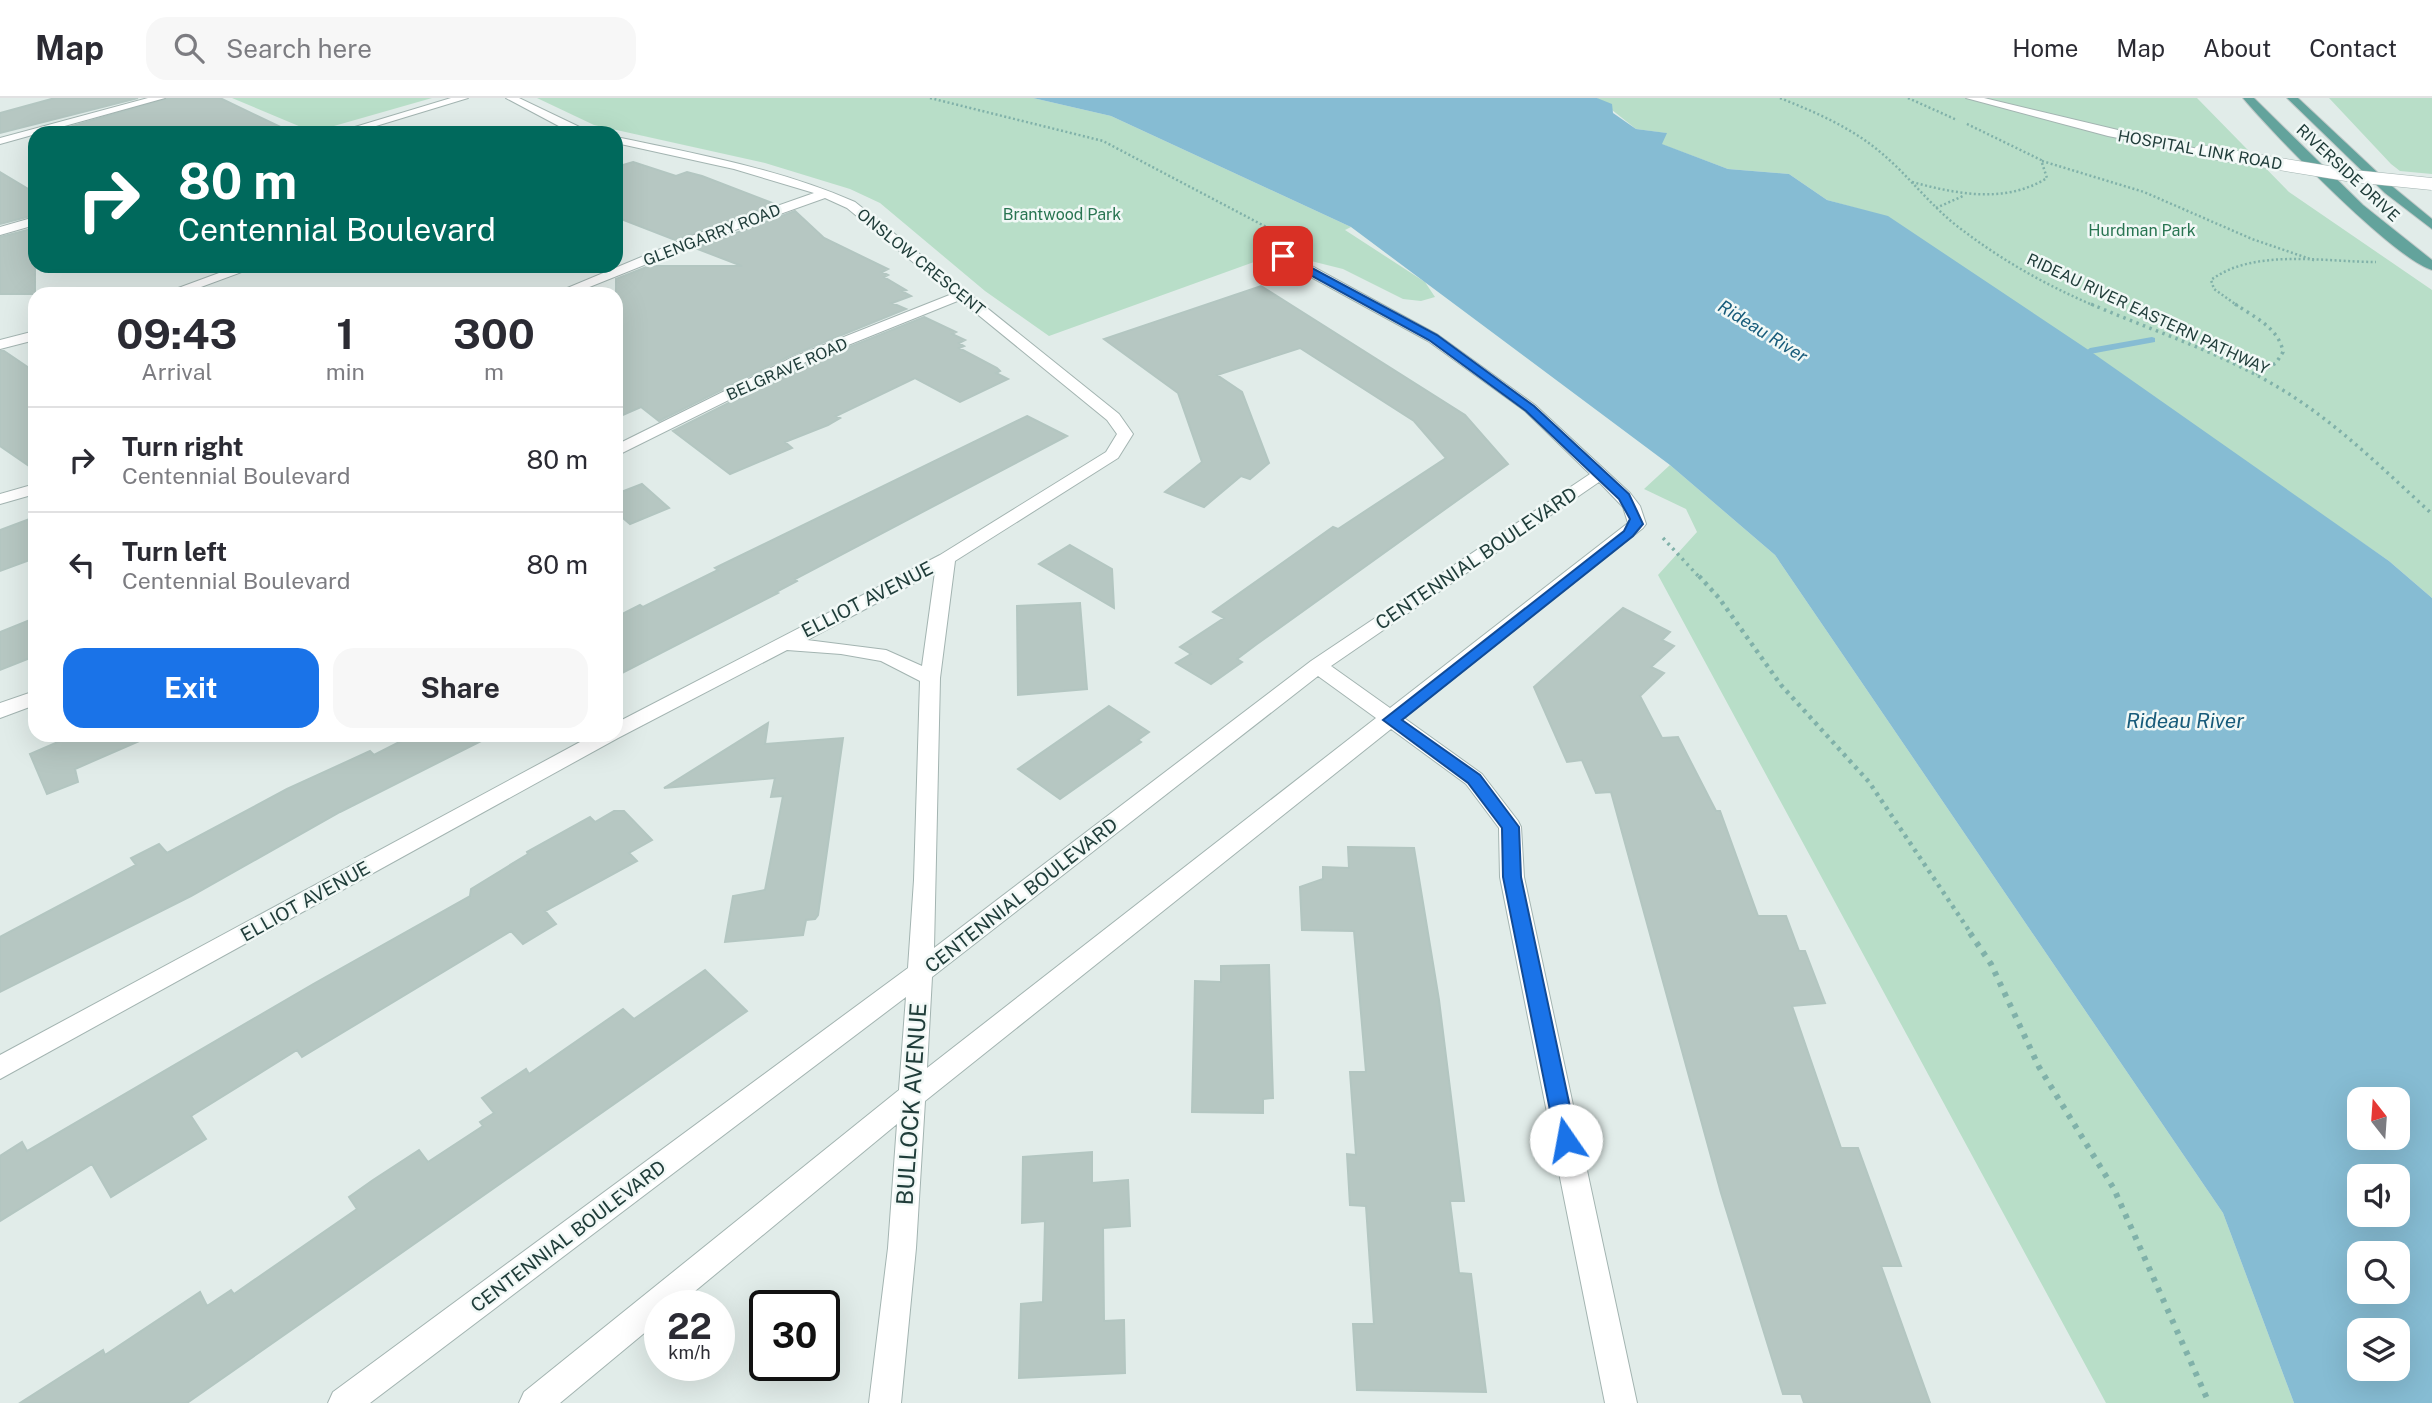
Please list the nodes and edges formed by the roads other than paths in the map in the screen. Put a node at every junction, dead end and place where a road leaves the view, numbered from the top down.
1 (160, 98) edge
2 (463, 98) edge
3 (511, 98) edge
4 (1971, 98) edge
5 (2248, 98) edge
6 (2292, 98) edge
7 (56, 126) edge
8 (365, 126) edge
9 (566, 126) edge
10 (28, 133) edge
11 (0, 141) edge
12 (623, 144) edge
13 (2432, 184) edge
14 (827, 193) junction
15 (28, 223) edge
16 (2432, 225) edge
17 (0, 231) edge
18 (1283, 256) road end
19 (2432, 266) edge
20 (623, 269) edge
21 (230, 273) edge
22 (613, 273) edge
23 (190, 287) edge
24 (578, 287) edge
25 (962, 295) junction
26 (28, 337) edge
27 (0, 345) edge
28 (623, 448) edge
29 (1112, 455) joint
30 (1600, 474) junction
31 (28, 491) edge
32 (0, 499) edge
33 (946, 559) junction
34 (780, 644) junction
35 (1318, 666) junction
36 (930, 678) junction
37 (28, 701) edge
38 (0, 711) edge
39 (1391, 720) junction
40 (623, 728) edge
41 (597, 742) edge
42 (919, 973) junction
43 (0, 1068) edge
44 (911, 1096) junction
45 (344, 1403) edge
46 (535, 1403) edge
47 (885, 1403) edge
48 (1621, 1403) edge

1 - 7 street
2 - 8 street
3 - 9 street
4 - 13 street, HOSPITAL LINK ROAD, bridge
5 - 19 main road, RIVERSIDE DRIVE
6 - 16 main road, RIVERSIDE DRIVE
10 - 11 street
12 - 14 street, ONSLOW CRESCENT
14 - 20 street, GLENGARRY ROAD
14 - 25 street, ONSLOW CRESCENT
15 - 17 street
18 - 30 street
21 - 23 street
22 - 24 street, GLENGARRY ROAD
25 - 28 street, BELGRAVE ROAD
25 - 29 street, ONSLOW CRESCENT
26 - 27 street
29 - 33 street, ELLIOT AVENUE
30 - 35 street, CENTENNIAL BOULEVARD
30 - 39 street
31 - 32 street
33 - 34 street, ELLIOT AVENUE
33 - 36 street, BULLOCK AVENUE
34 - 36 street
34 - 40 street, ELLIOT AVENUE
35 - 39 street
35 - 42 street, CENTENNIAL BOULEVARD
36 - 42 street, BULLOCK AVENUE
37 - 38 street
39 - 44 street
39 - 48 street
41 - 43 street, ELLIOT AVENUE
42 - 44 street, BULLOCK AVENUE
42 - 45 street, CENTENNIAL BOULEVARD
44 - 46 street
44 - 47 street, BULLOCK AVENUE

